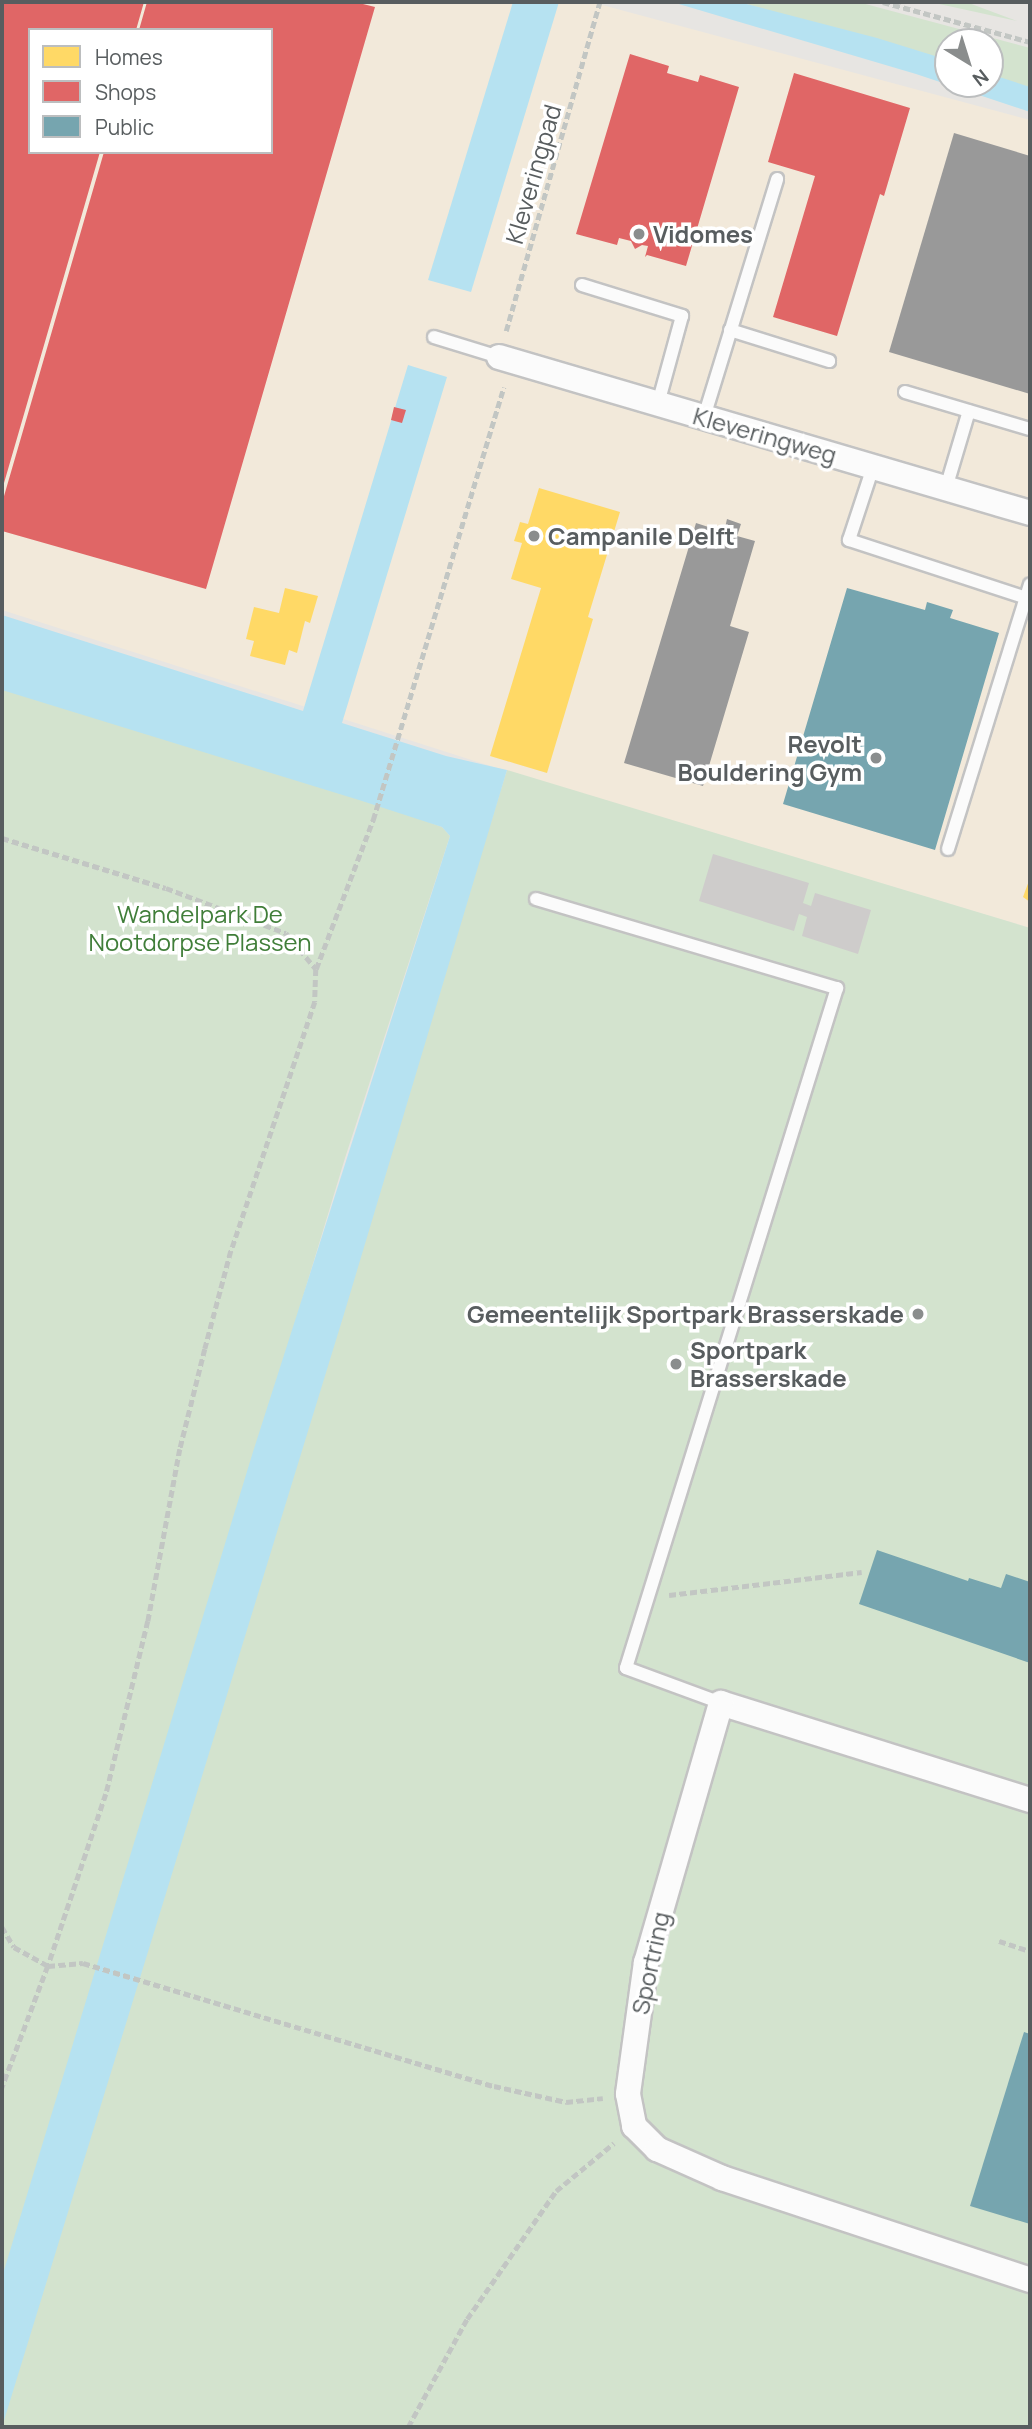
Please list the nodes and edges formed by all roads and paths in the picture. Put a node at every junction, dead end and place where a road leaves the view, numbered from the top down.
1 (600, 2) edge
2 (883, 2) edge
3 (1030, 42) edge
4 (776, 179) dead end
5 (582, 285) dead end
6 (730, 330) junction
7 (435, 337) dead end
8 (505, 358) junction
9 (830, 361) dead end
10 (905, 392) dead end
11 (658, 404) junction
12 (969, 411) junction
13 (704, 417) junction
14 (1030, 429) edge
15 (873, 467) junction
16 (946, 488) junction
17 (1030, 513) edge
18 (1030, 584) edge
19 (1026, 598) junction
20 (2, 838) edge
21 (948, 849) dead end
22 (536, 899) dead end
23 (316, 969) junction
24 (862, 1572) dead end
25 (648, 1598) junction
26 (721, 1703) junction
27 (1030, 1800) edge
28 (2, 1927) edge
29 (999, 1941) dead end
30 (1030, 1951) edge
31 (48, 1966) junction
32 (2, 2088) edge
33 (628, 2094) junction
34 (634, 2126) junction
35 (1030, 2280) edge
36 (408, 2427) edge

1 - 8 path, Kleveringpad
2 - 3 path
4 - 6 lane
5 - 11 lane
6 - 9 lane
6 - 13 lane
7 - 8 lane
8 - 11 street, Kleveringweg
8 - 23 path, Kleveringpad
10 - 12 lane
11 - 13 street, Kleveringweg
12 - 14 lane
12 - 16 lane
13 - 15 street, Kleveringweg
15 - 16 street, Kleveringweg
15 - 19 lane
16 - 17 street, Kleveringweg
18 - 19 lane
19 - 21 lane
20 - 23 path
22 - 25 lane
23 - 31 path, Kleveringpad
24 - 25 path
25 - 26 lane
26 - 27 street
26 - 33 street, Sportring
28 - 31 path
29 - 30 path
31 - 32 path, Kleveringpad
31 - 33 path
33 - 34 street, Sportring
34 - 35 street
34 - 36 path

